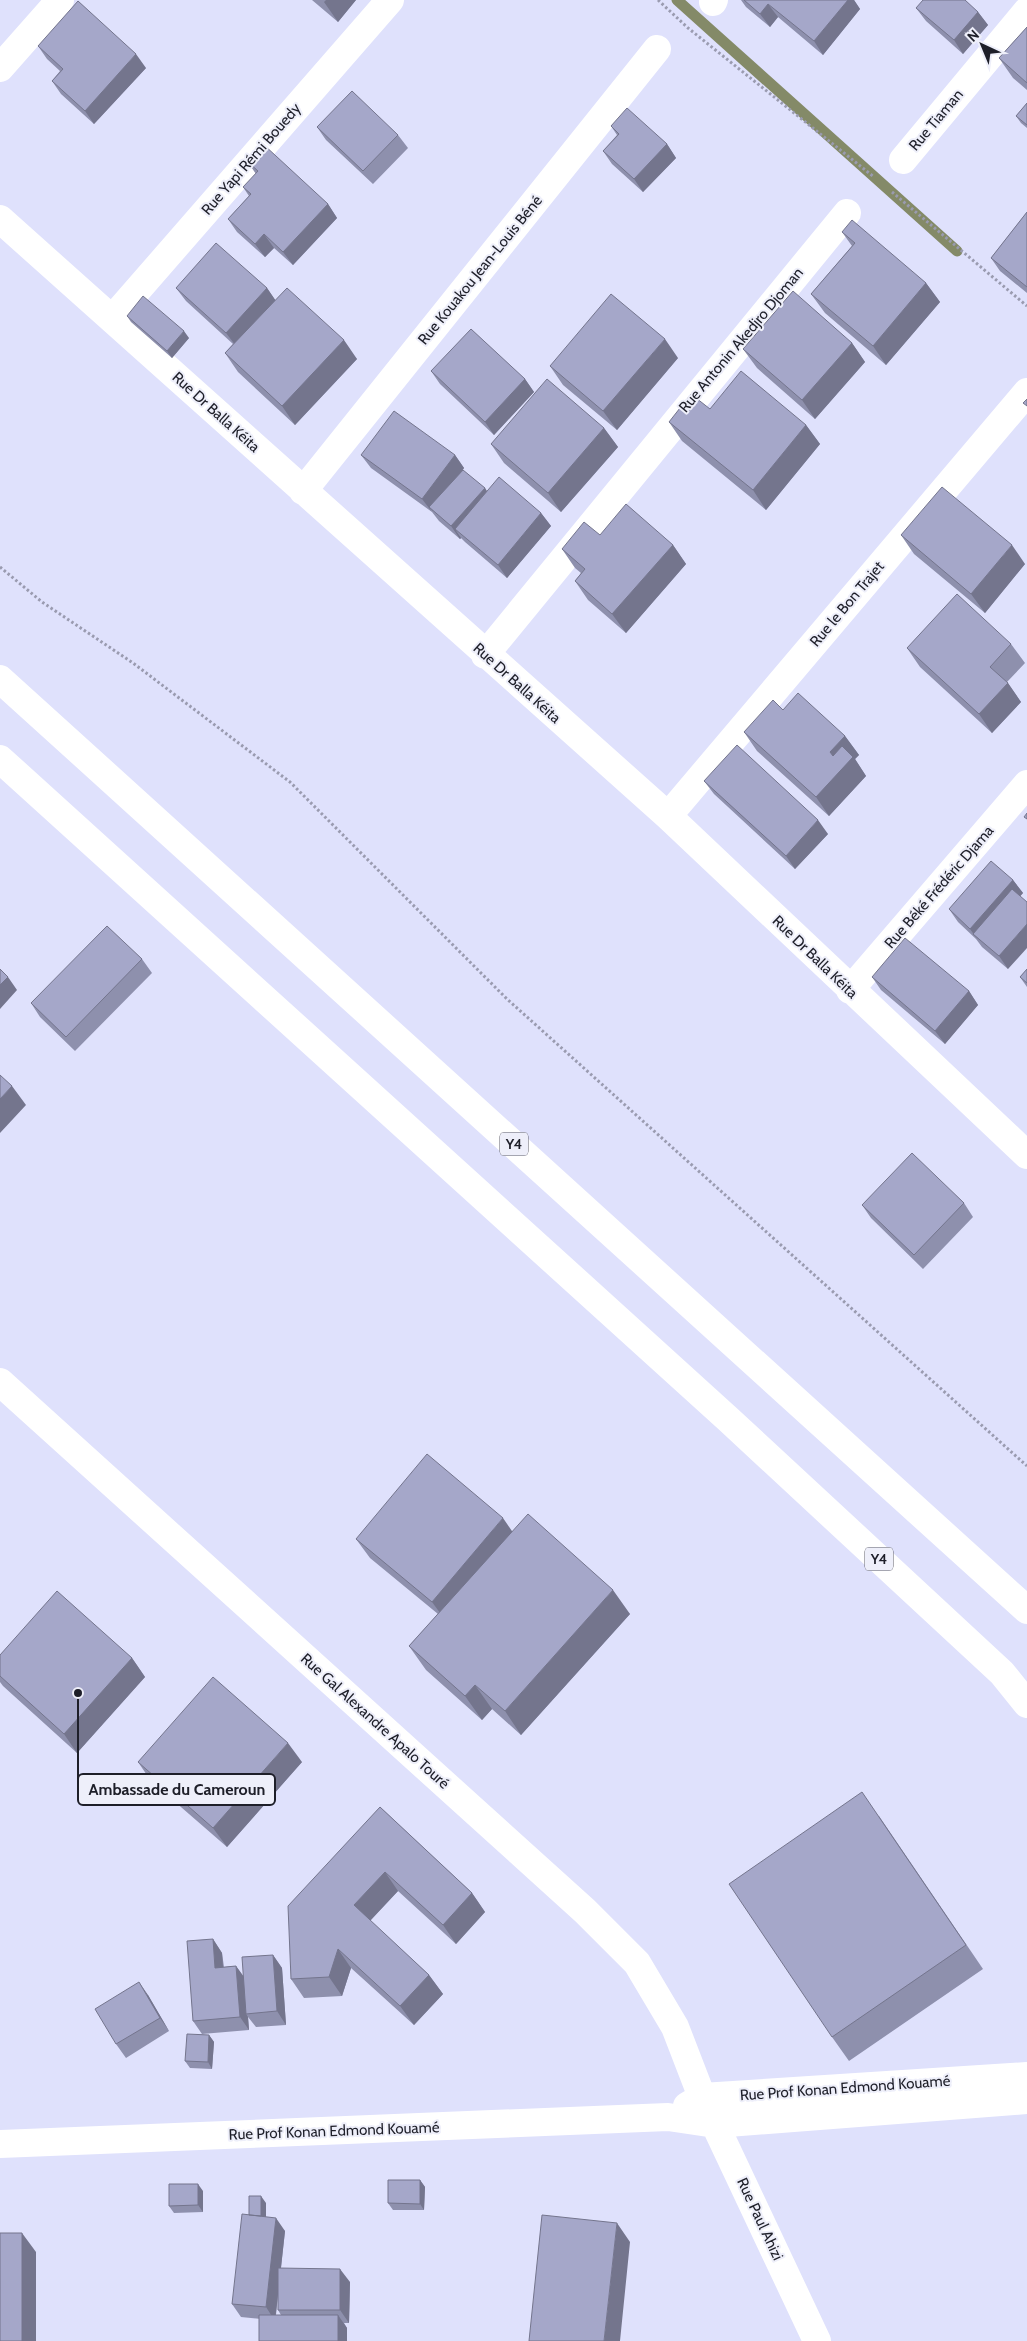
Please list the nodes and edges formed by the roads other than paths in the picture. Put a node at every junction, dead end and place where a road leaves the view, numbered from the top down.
1 (60, 0) edge
2 (390, 0) edge
3 (1027, 11) edge
4 (657, 50) dead end
5 (0, 68) edge
6 (903, 160) dead end
7 (847, 213) dead end
8 (0, 219) edge
9 (113, 318) junction
10 (1027, 392) edge
11 (304, 491) junction
12 (485, 654) junction
13 (0, 679) edge
14 (0, 759) edge
15 (1027, 784) edge
16 (668, 816) junction
17 (850, 990) junction
18 (1027, 1155) edge
19 (0, 1382) edge
20 (1027, 1610) edge
21 (1027, 1704) edge
22 (1027, 2076) edge
23 (702, 2097) junction
24 (1027, 2100) edge
25 (668, 2117) junction
26 (716, 2124) junction
27 (0, 2144) edge
28 (817, 2341) edge

1 - 5 main road
2 - 9 main road, Rue Yapi Rémi Bouedy
3 - 6 main road, Rue Tiaman
4 - 11 main road, Rue Kouakou Jean-Louis Béné
7 - 12 main road, Rue Antonin Akedjro Djoman
8 - 9 main road, Rue Dr Balla Kéita
9 - 11 main road, Rue Dr Balla Kéita
10 - 16 main road, Rue le Bon Trajet
11 - 12 main road, Rue Dr Balla Kéita
12 - 16 main road, Rue Dr Balla Kéita
13 - 20 main road, Y4
14 - 21 main road, Y4
15 - 17 main road, Rue Béké Frédéric Djama
16 - 17 main road, Rue Dr Balla Kéita
17 - 18 main road, Rue Dr Balla Kéita
19 - 23 main road, Rue Gal Alexandre Apalo Touré
22 - 23 main road, Rue Prof Konan Edmond Kouamé
23 - 25 main road, Rue Prof Konan Edmond Kouamé
23 - 26 main road, Rue Paul Ahizi
24 - 26 main road, Rue Prof Konan Edmond Kouamé
25 - 26 main road, Rue Prof Konan Edmond Kouamé
25 - 27 main road, Rue Prof Konan Edmond Kouamé
26 - 28 main road, Rue Paul Ahizi

